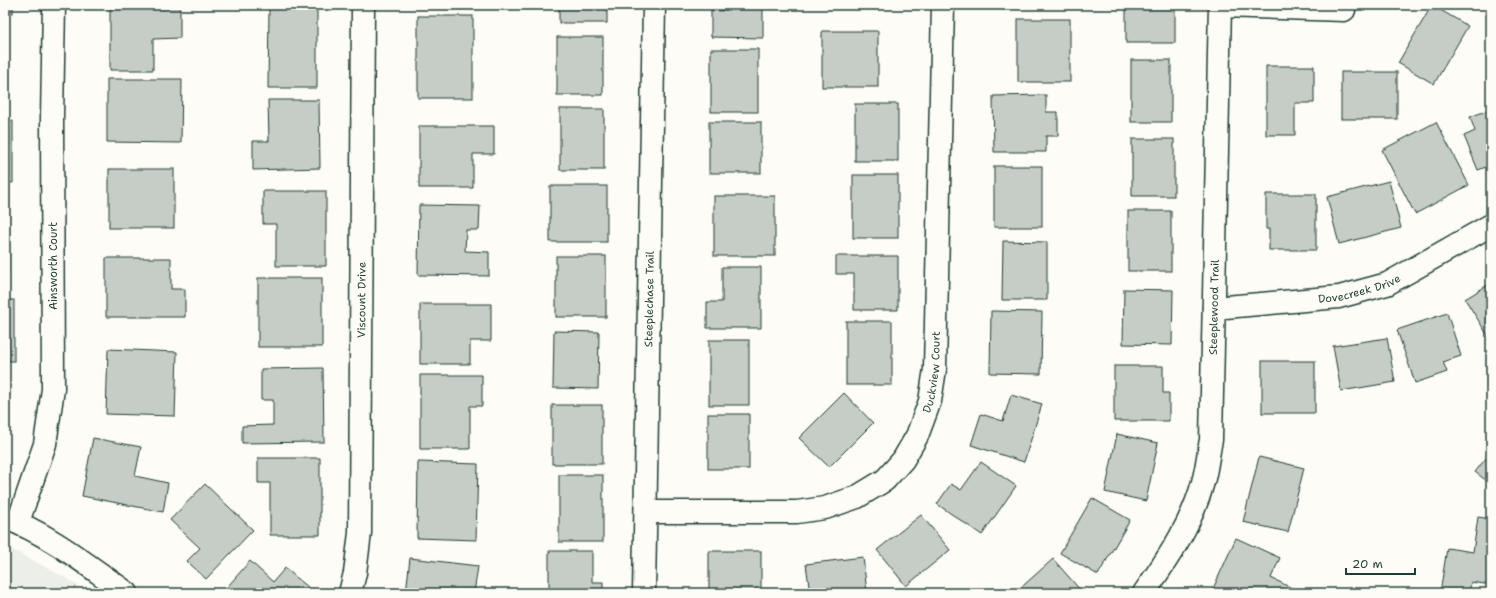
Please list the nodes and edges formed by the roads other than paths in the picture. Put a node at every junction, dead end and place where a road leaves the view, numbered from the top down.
1 (54, 5) edge
2 (363, 5) edge
3 (654, 5) edge
4 (943, 5) edge
5 (1220, 5) edge
6 (1344, 10) dead end
7 (1491, 225) edge
8 (1214, 308) junction
9 (646, 512) junction
10 (11, 520) edge
11 (127, 593) edge
12 (350, 593) edge
13 (644, 593) edge
14 (1144, 593) edge

1 - 10 street, Ainsworth Court
2 - 12 street, Viscount Drive
3 - 9 street, Steeplechase Trail
4 - 9 street, Duckview Court
5 - 6 street
5 - 8 street, Steeplewood Trail
7 - 8 street, Dovecreek Drive
8 - 14 street, Steeplewood Trail
9 - 13 street, Steeplechase Trail
10 - 11 street

